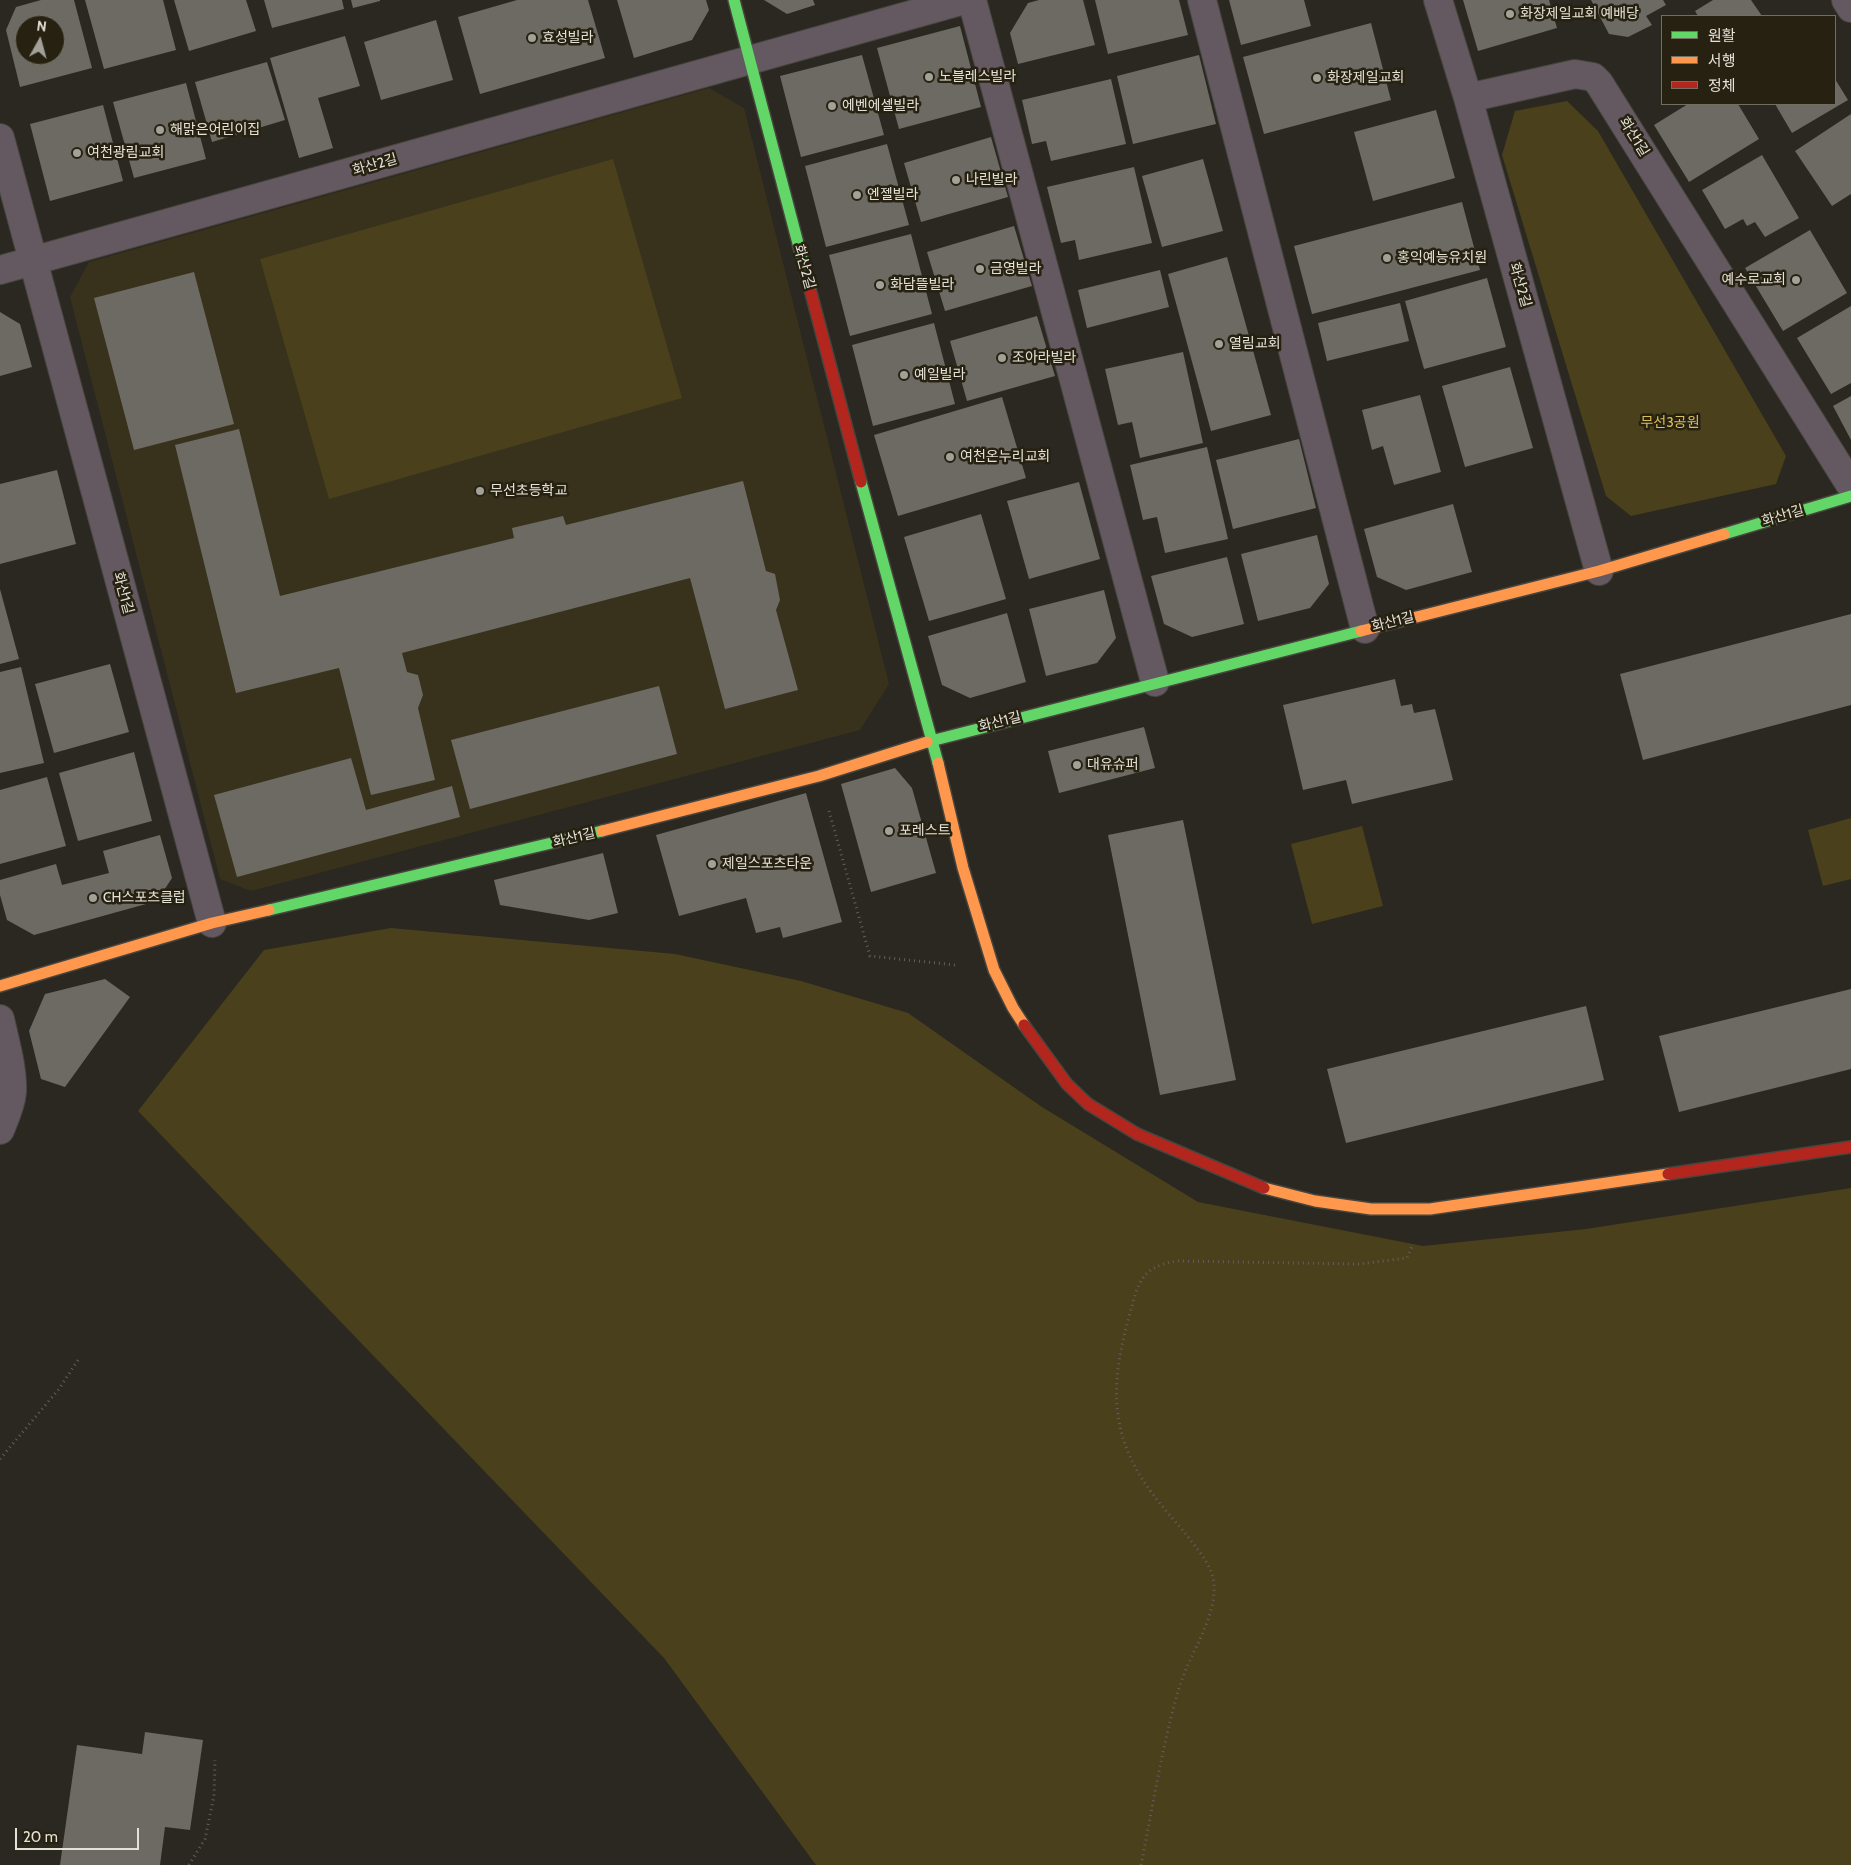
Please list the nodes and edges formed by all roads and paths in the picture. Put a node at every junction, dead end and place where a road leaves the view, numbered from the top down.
1 (734, 0) edge
2 (964, 0) edge
3 (972, 0) edge
4 (1202, 0) edge
5 (1438, 0) edge
6 (1846, 0) edge
7 (1851, 8) edge
8 (750, 59) junction
9 (1468, 98) junction
10 (0, 138) edge
11 (33, 262) junction
12 (0, 270) edge
13 (1851, 486) edge
14 (1851, 496) edge
15 (1599, 571) junction
16 (1365, 629) junction
17 (1155, 682) junction
18 (932, 740) junction
19 (819, 776) junction
20 (212, 923) junction
21 (994, 970) junction
22 (0, 986) edge
23 (0, 1019) edge
24 (0, 1130) edge
25 (1851, 1147) edge
26 (1430, 1209) junction
27 (80, 1357) dead end
28 (0, 1459) edge
29 (215, 1760) dead end
30 (189, 1865) edge
31 (1142, 1865) edge

1 - 8 street, 화산2길
2 - 8 street, 화산2길
3 - 17 street
4 - 16 street
5 - 9 street, 화산2길
6 - 7 street
8 - 11 street, 화산2길
8 - 18 street, 화산2길
9 - 13 street, 화산1길
9 - 15 street, 화산2길
10 - 11 street, 화산1길
11 - 12 street, 화산2길
11 - 20 street, 화산1길
14 - 15 street, 화산1길
15 - 16 street, 화산1길
16 - 17 street, 화산1길
17 - 18 street, 화산1길
18 - 19 street, 화산1길
18 - 21 street
19 - 20 street, 화산1길
19 - 21 path
20 - 22 street, 화산1길
21 - 26 street
23 - 24 street
25 - 26 street
26 - 31 path
27 - 28 path
29 - 30 path

